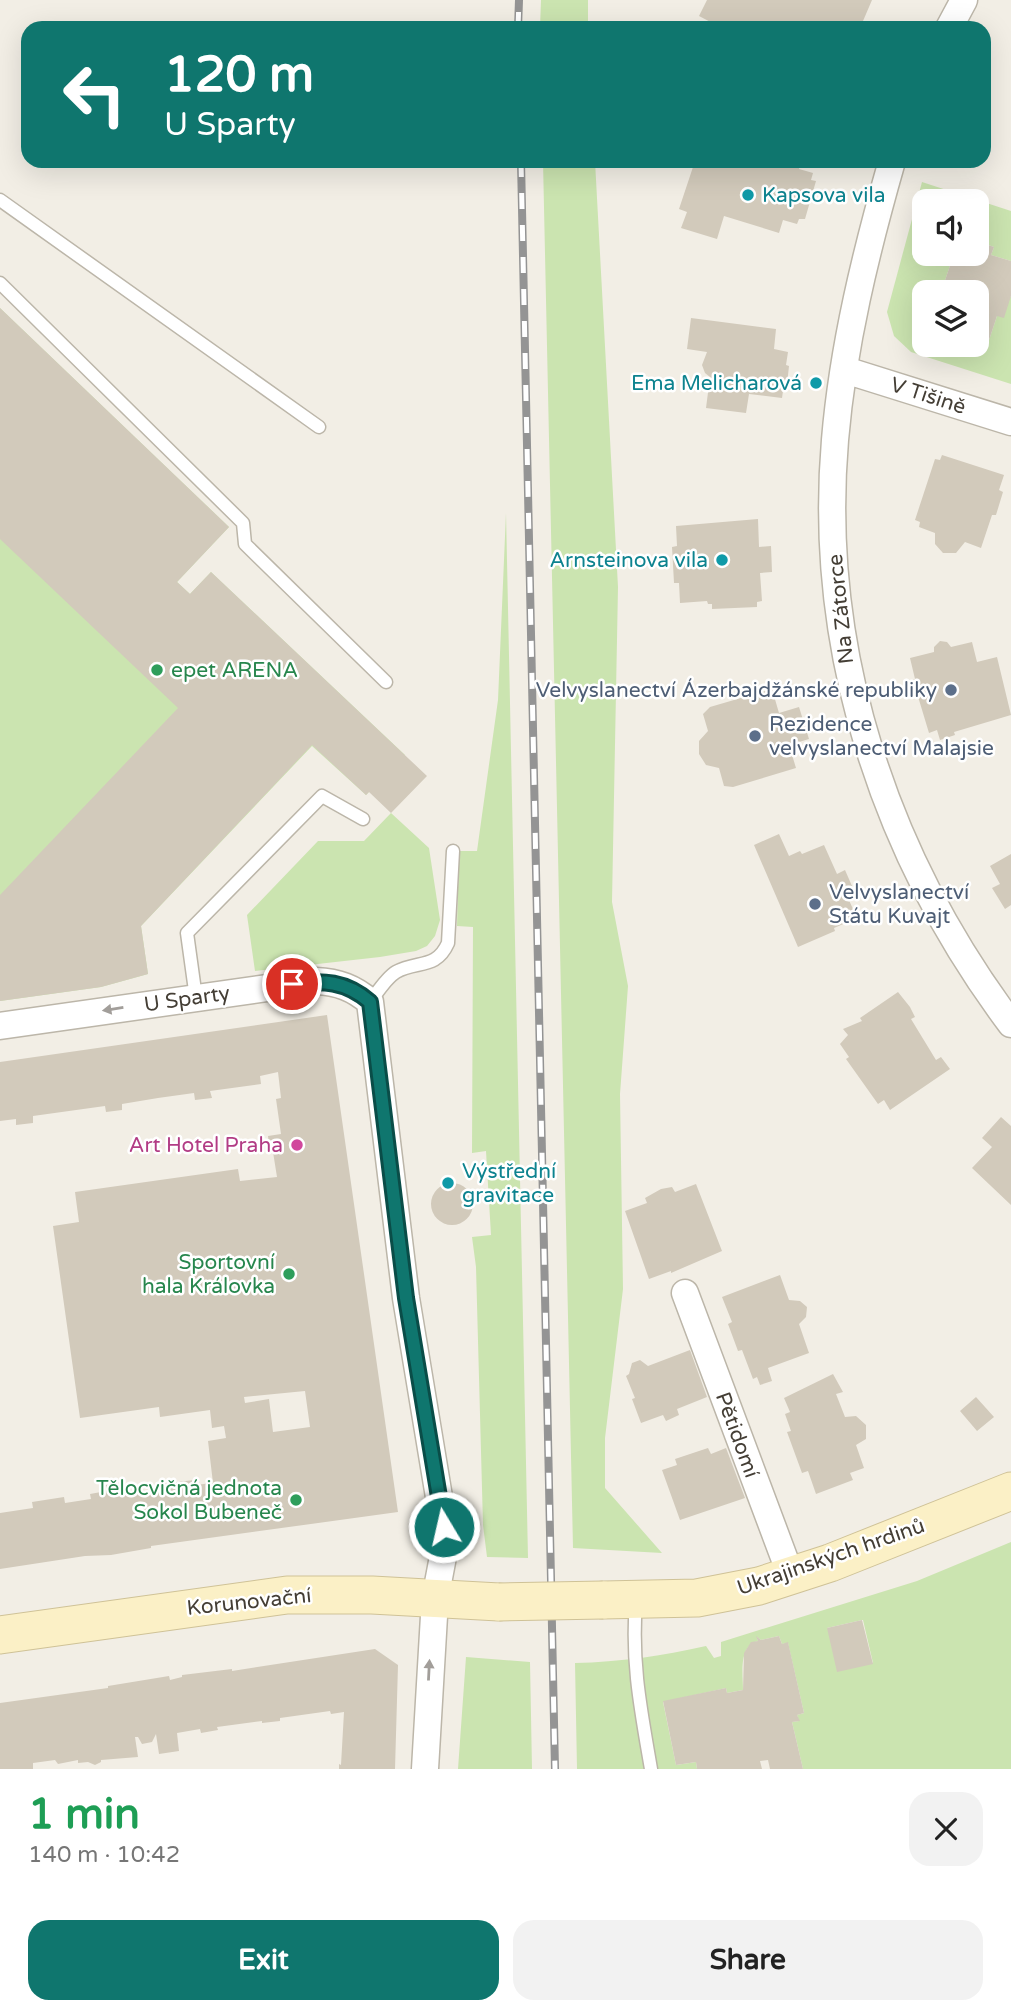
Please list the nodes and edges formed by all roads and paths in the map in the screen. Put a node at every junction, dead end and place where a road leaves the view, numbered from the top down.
1 (964, 0) edge
2 (953, 21) edge
3 (890, 168) edge
4 (0, 200) edge
5 (0, 283) edge
6 (845, 370) junction
7 (1011, 422) edge
8 (319, 427) dead end
9 (386, 682) dead end
10 (363, 819) dead end
11 (453, 851) dead end
12 (196, 998) junction
13 (370, 1002) junction
14 (1011, 1024) edge
15 (0, 1026) edge
16 (685, 1293) dead end
17 (1011, 1491) edge
18 (791, 1576) junction
19 (435, 1599) junction
20 (619, 1600) junction
21 (499, 1602) joint
22 (0, 1635) edge
23 (425, 1769) edge
24 (651, 1769) edge

1 - 2 street
3 - 6 street, Na Zátorce
4 - 8 lane
5 - 9 lane
6 - 7 street, V Tišině
6 - 14 street, Na Zátorce
10 - 12 lane
11 - 13 lane
12 - 13 street, U Sparty
12 -> 15 street, U Sparty
13 - 19 street
16 - 18 street, Pětidomí
17 - 18 main road, Ukrajinských hrdinů
18 - 20 main road, Ukrajinských hrdinů
19 - 21 main road, Korunovační
19 - 22 main road, Korunovační
23 -> 19 street
20 - 21 main road, Ukrajinských hrdinů, bridge
20 - 24 lane

